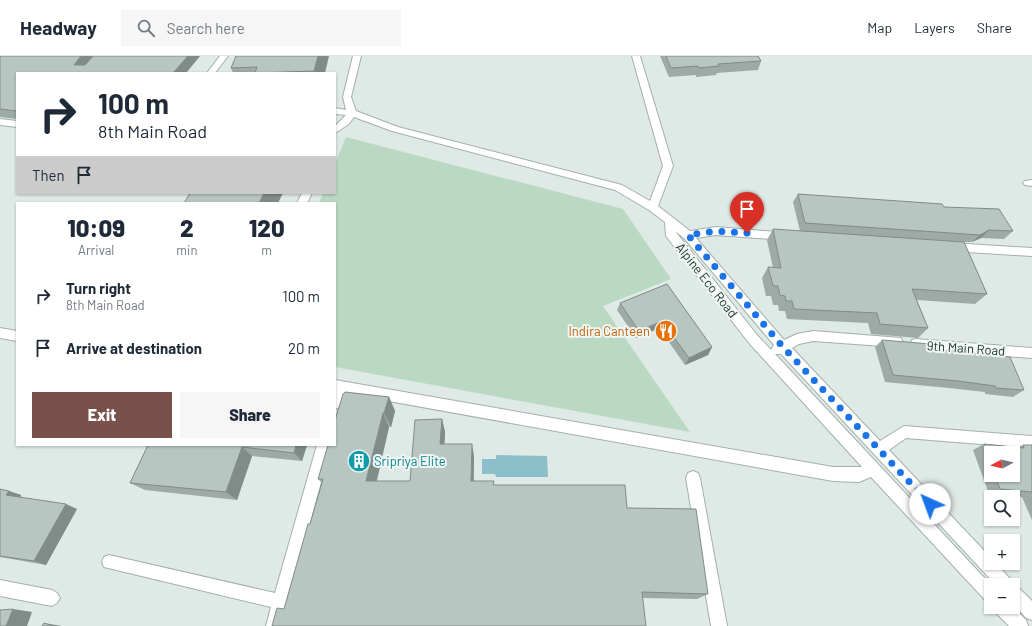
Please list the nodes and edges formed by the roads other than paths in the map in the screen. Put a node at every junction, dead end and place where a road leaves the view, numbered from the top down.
1 (224, 56) edge
2 (358, 56) edge
3 (636, 56) edge
4 (212, 72) edge
5 (336, 111) edge
6 (352, 113) junction
7 (0, 122) edge
8 (336, 122) edge
9 (346, 122) junction
10 (16, 124) edge
11 (336, 129) edge
12 (653, 207) junction
13 (670, 221) junction
14 (688, 235) junction
15 (795, 236) edge
16 (937, 246) edge
17 (1032, 252) edge
18 (0, 333) edge
19 (16, 336) edge
20 (783, 347) junction
21 (1032, 353) edge
22 (768, 355) junction
23 (337, 387) edge
24 (1032, 442) edge
25 (324, 446) edge
26 (879, 449) junction
27 (873, 470) junction
28 (693, 478) dead end
29 (109, 562) dead end
30 (999, 578) edge
31 (0, 588) edge
32 (984, 589) edge
33 (52, 598) dead end
34 (1020, 599) edge
35 (281, 602) junction
36 (1032, 612) edge
37 (1009, 614) edge
38 (274, 626) edge
39 (719, 626) edge
40 (1020, 626) edge

1 - 4 street
2 - 6 street
3 - 12 street
5 - 6 street
6 - 9 street
6 - 12 street
7 - 10 street
8 - 9 street
9 - 11 street
12 - 13 street
13 - 14 street, Alpine Eco Road
13 - 22 street, Alpine Eco Road
14 - 15 street
14 - 20 street, Alpine Eco Road
16 - 17 street
18 - 19 street
20 - 21 street, 9th Main Road
20 - 22 street, 9th Main Road
20 - 26 street, Alpine Eco Road
22 - 27 street, Alpine Eco Road
23 - 27 street
24 - 26 street
25 - 35 street
26 - 30 street, Alpine Eco Road
27 - 32 street, Alpine Eco Road
28 - 39 street
29 - 35 street
31 - 33 street
34 - 36 street
35 - 38 street
37 - 40 street

